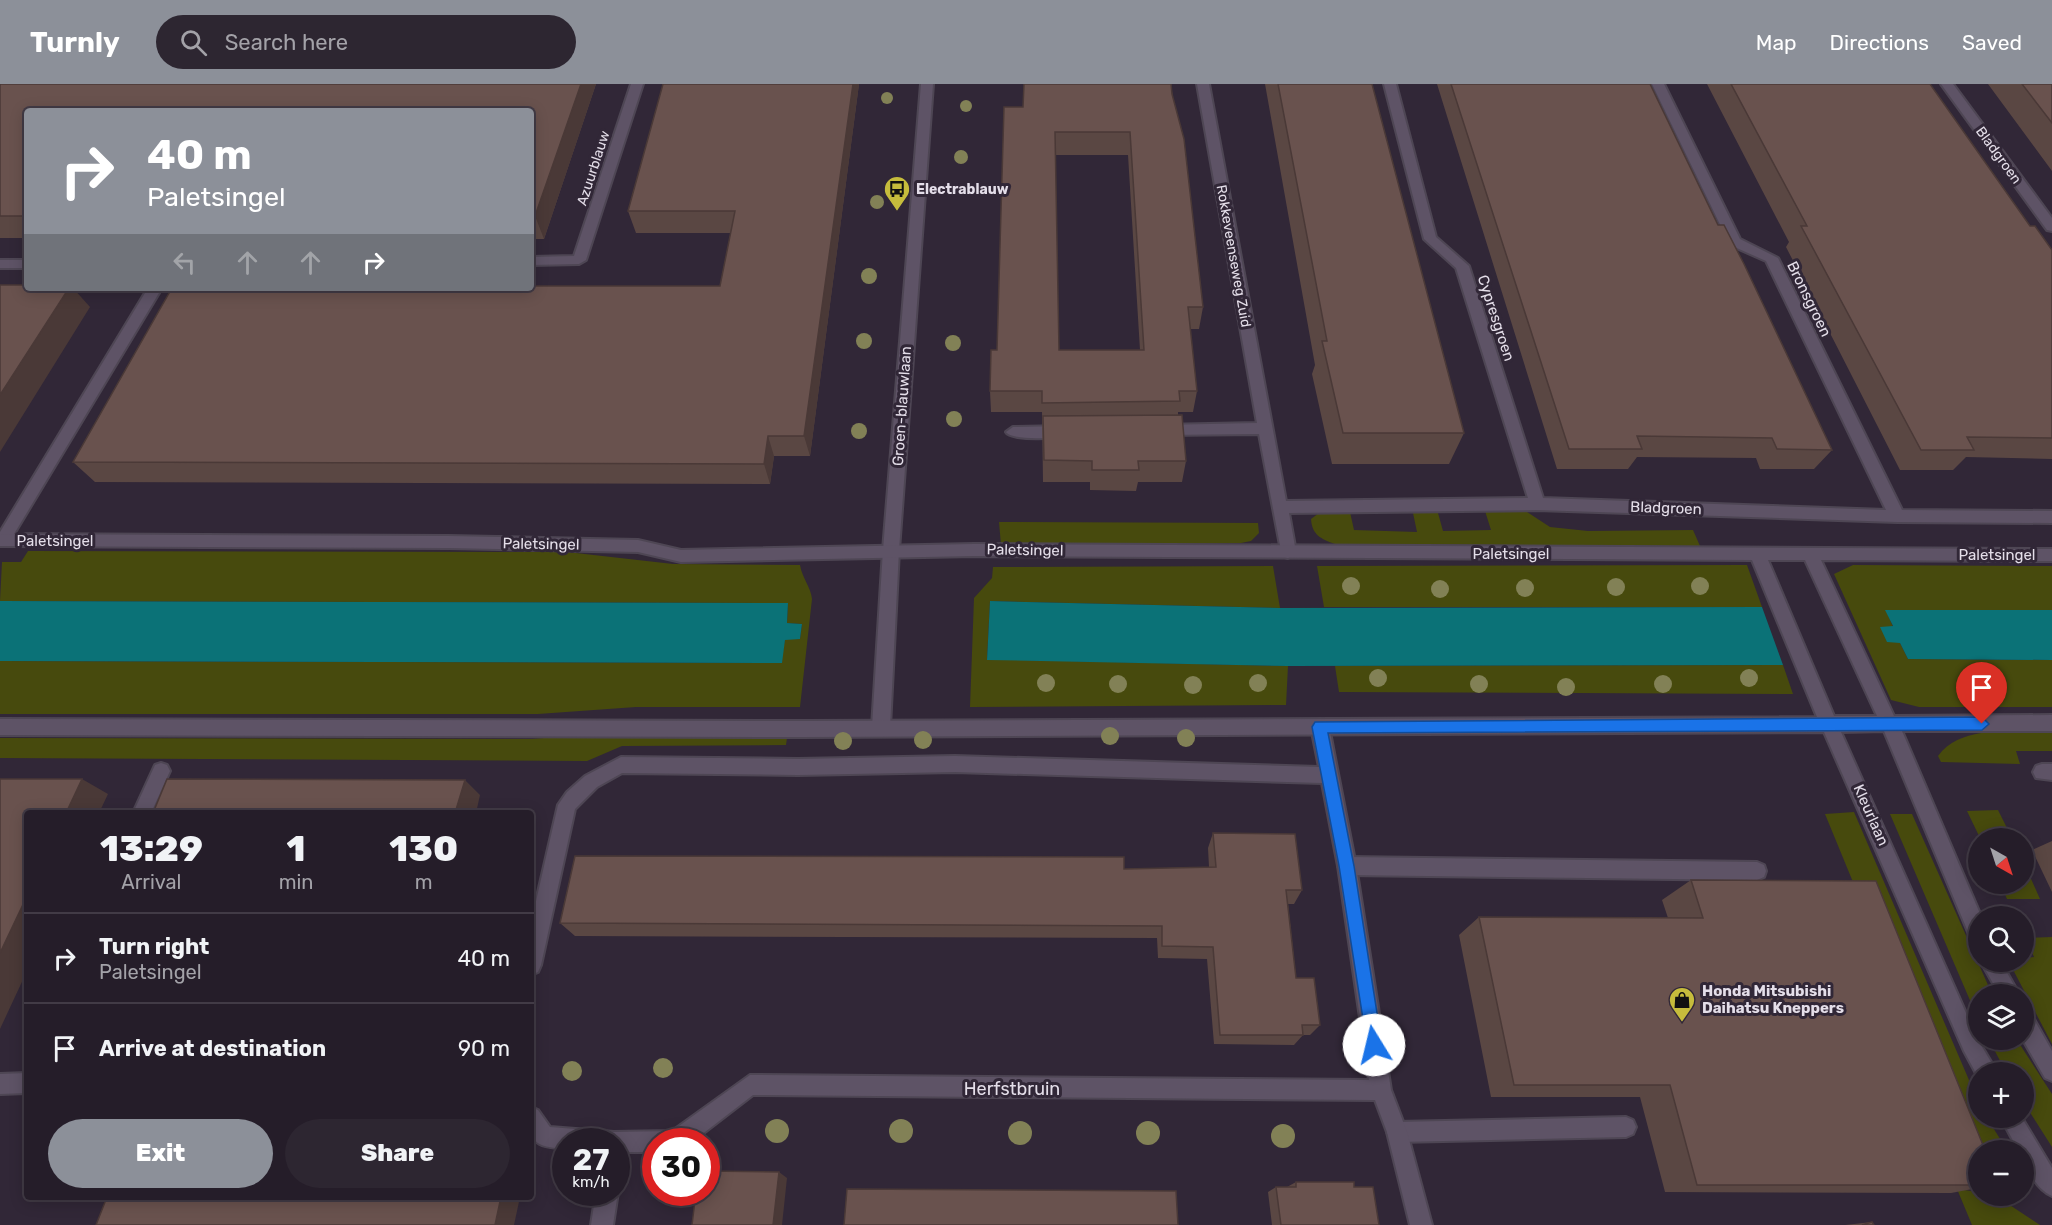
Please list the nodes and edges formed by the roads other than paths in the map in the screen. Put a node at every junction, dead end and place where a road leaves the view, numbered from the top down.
1 (637, 84) edge
2 (927, 84) edge
3 (1203, 84) edge
4 (1390, 84) edge
5 (1658, 84) edge
6 (1947, 84) edge
7 (2052, 227) edge
8 (534, 261) edge
9 (0, 264) edge
10 (24, 264) edge
11 (153, 291) edge
12 (1265, 428) junction
13 (1151, 430) edge
14 (1082, 431) edge
15 (1013, 432) dead end
16 (1537, 504) junction
17 (1279, 507) junction
18 (1897, 516) junction
19 (2052, 517) edge
20 (1, 540) edge
21 (891, 550) junction
22 (1288, 552) junction
23 (1758, 555) junction
24 (2052, 555) edge
25 (1811, 556) junction
26 (2052, 723) edge
27 (1888, 724) junction
28 (1830, 726) junction
29 (0, 727) edge
30 (1320, 727) junction
31 (881, 728) junction
32 (161, 771) dead end
33 (1327, 775) junction
34 (143, 810) edge
35 (1347, 866) junction
36 (1757, 871) dead end
37 (1968, 908) edge
38 (534, 952) edge
39 (2034, 1039) edge
40 (1982, 1062) edge
41 (2052, 1071) edge
42 (24, 1081) edge
43 (0, 1084) edge
44 (1381, 1090) junction
45 (534, 1122) edge
46 (1626, 1127) dead end
47 (693, 1128) edge
48 (2017, 1128) edge
49 (1397, 1132) junction
50 (552, 1138) edge
51 (2052, 1185) edge
52 (605, 1206) edge
53 (602, 1225) edge
54 (1421, 1225) edge

1 - 8 street, Azuurblauw
2 - 21 street, Groen-blauwlaan
3 - 12 street, Rokkeveenseweg Zuid
4 - 16 street, Cypresgroen
5 - 18 street, Bronsgroen
6 - 7 street, Bladgroen
9 - 10 street
11 - 20 street
12 - 13 street
12 - 17 street, Rokkeveenseweg Zuid
14 - 15 street
16 - 17 street, Bladgroen
16 - 18 street, Bladgroen
17 - 22 street, Rokkeveenseweg Zuid
18 - 19 street, Bladgroen
20 - 21 street, Paletsingel
21 - 22 street, Paletsingel
21 - 31 street, Groen-blauwlaan
22 - 23 street, Paletsingel
23 - 25 street, Paletsingel
23 - 28 street, Kleurlaan
24 - 25 street, Paletsingel
25 - 27 street
26 - 27 street
27 - 28 street
27 - 37 street
28 - 30 street
28 - 40 street, Kleurlaan
29 - 31 street
30 - 31 street
30 - 33 street
32 - 34 street
33 - 35 street
33 - 38 street
35 - 36 street
35 - 44 street
39 - 41 street
42 - 43 street
44 - 47 street, Herfstbruin
44 - 49 street
45 - 50 street
46 - 49 street
48 - 51 street
49 - 54 street
52 - 53 street

